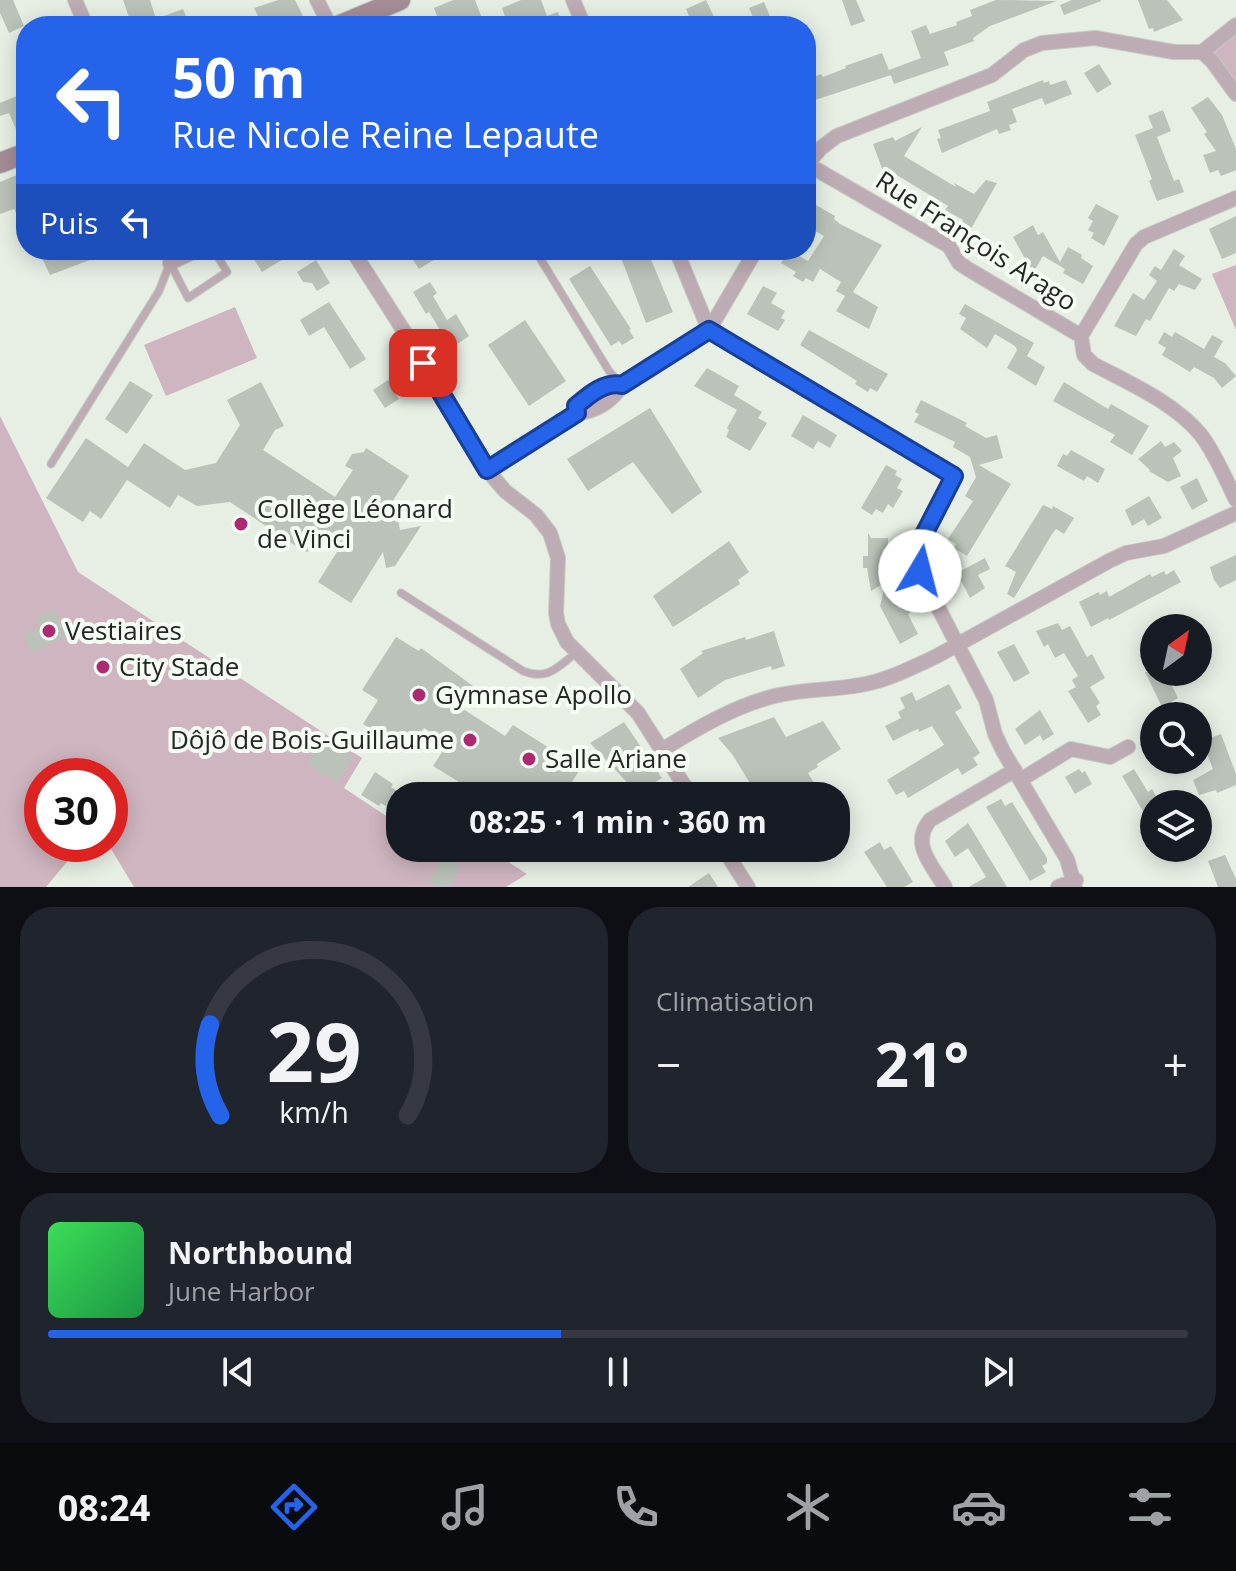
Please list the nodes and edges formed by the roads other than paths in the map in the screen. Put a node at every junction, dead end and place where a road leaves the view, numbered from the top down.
1 (400, 0) edge
2 (362, 16) edge
3 (1236, 25) edge
4 (1202, 52) junction
5 (1236, 94) edge
6 (816, 154) edge
7 (816, 171) edge
8 (1236, 198) edge
9 (176, 260) edge
10 (220, 260) edge
11 (358, 260) edge
12 (541, 260) edge
13 (680, 260) edge
14 (750, 260) edge
15 (170, 263) junction
16 (709, 330) junction
17 (1081, 336) junction
18 (622, 385) junction
19 (51, 464) dead end
20 (487, 470) junction
21 (1236, 500) edge
22 (1236, 513) edge
23 (401, 593) dead end
24 (957, 645) junction
25 (576, 653) junction
26 (1128, 747) dead end
27 (662, 750) junction
28 (1018, 774) junction
29 (682, 782) edge
30 (732, 862) edge
31 (1076, 884) edge
32 (748, 887) edge
33 (945, 887) edge
34 (1058, 887) edge

1 - 2 main road
3 - 4 street
4 - 5 street
4 - 6 street
7 - 17 street, Rue François Arago
8 - 17 street
9 - 15 street
10 - 15 lane
11 - 20 street
12 - 18 lane
13 - 16 street
14 - 16 street
15 - 19 lane
16 - 18 street
16 - 24 street
17 - 21 street, Rue François Arago
18 - 20 street
20 - 25 street
22 - 24 street
23 - 25 lane
24 - 27 street
24 - 28 street
25 - 27 street
26 - 28 street
27 - 29 street
28 - 31 street
28 - 33 street
30 - 32 street
31 - 34 street

